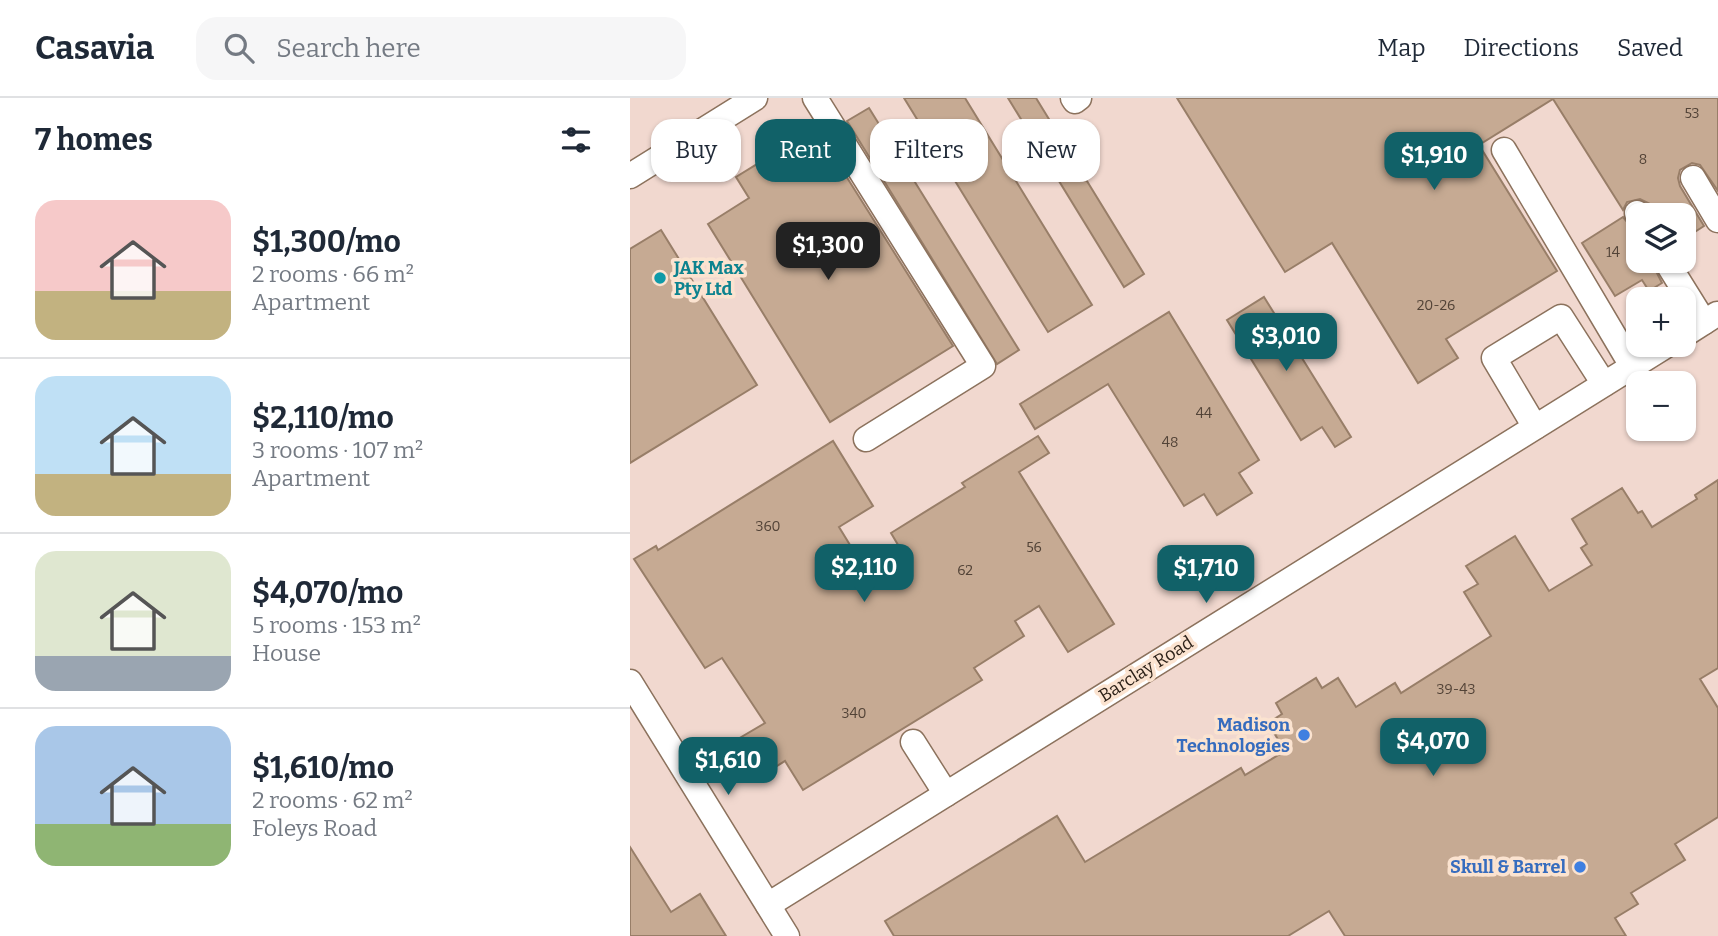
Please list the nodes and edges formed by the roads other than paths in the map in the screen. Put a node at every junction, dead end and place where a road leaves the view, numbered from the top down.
1 (755, 98) edge
2 (815, 98) edge
3 (1073, 98) edge
4 (1080, 98) edge
5 (1504, 150) dead end
6 (630, 176) edge
7 (1693, 178) dead end
8 (1718, 220) edge
9 (1673, 273) edge
10 (1702, 323) edge
11 (1647, 357) edge
12 (1632, 366) junction
13 (1604, 384) junction
14 (1535, 427) junction
15 (866, 439) dead end
16 (630, 682) edge
17 (914, 742) dead end
18 (946, 794) junction
19 (768, 905) junction
20 (788, 936) edge

1 - 6 street
2 - 15 street
3 - 4 street
5 - 12 street
7 - 8 street
9 - 10 street
11 - 12 street, Barclay Road
12 - 13 street, Barclay Road
13 - 14 street, Barclay Road
13 - 14 street
14 - 18 street, Barclay Road
16 - 19 street
17 - 18 street
18 - 19 street, Barclay Road
19 - 20 street

